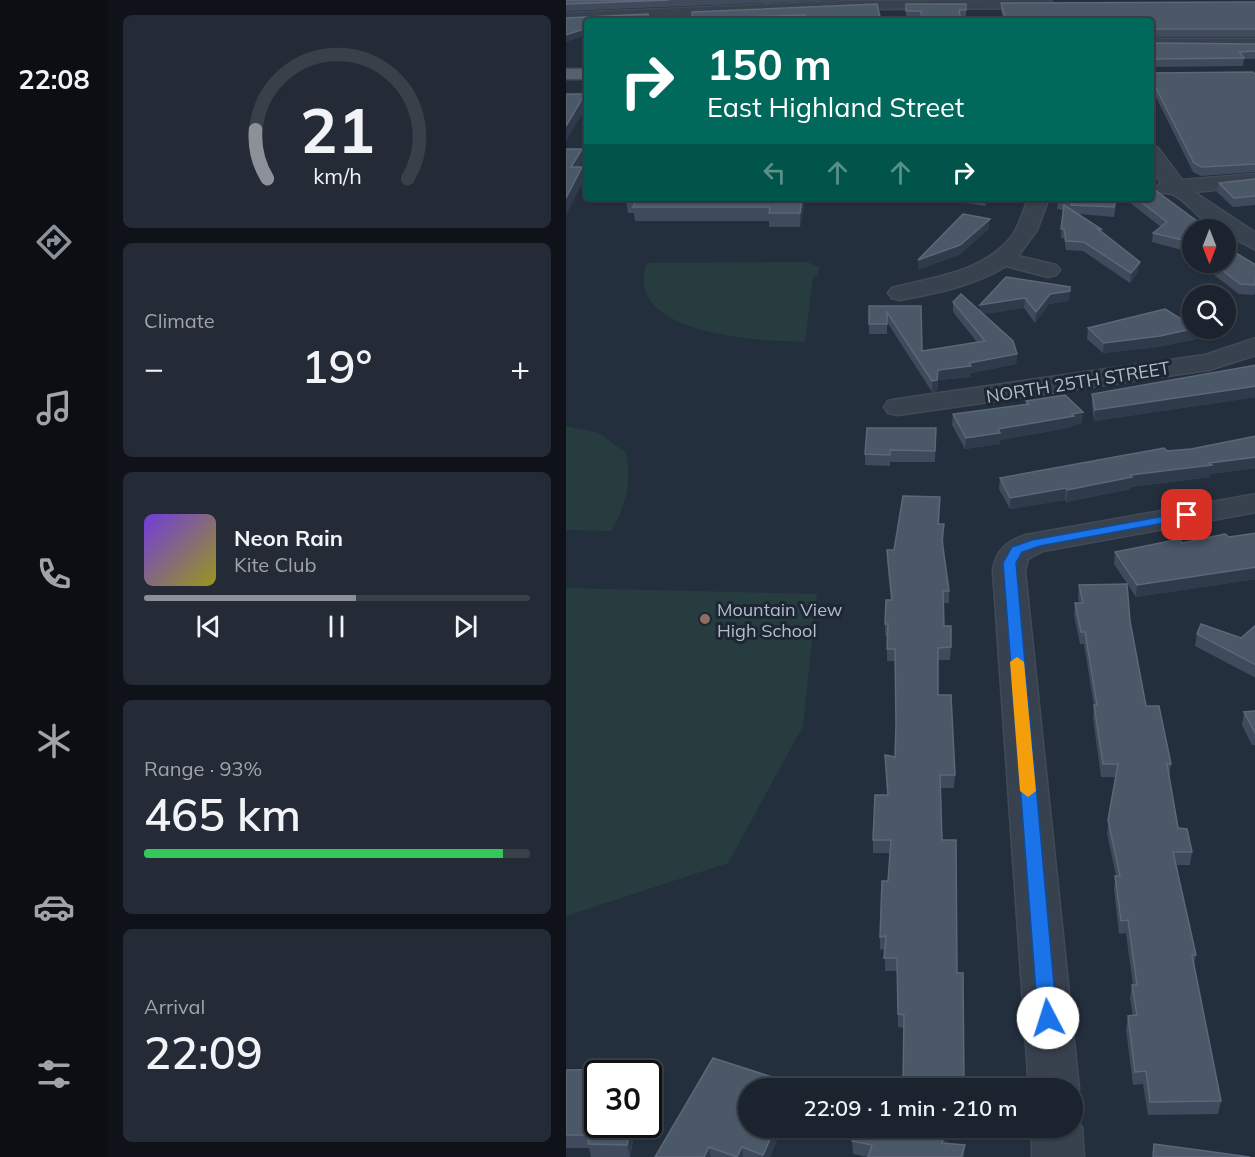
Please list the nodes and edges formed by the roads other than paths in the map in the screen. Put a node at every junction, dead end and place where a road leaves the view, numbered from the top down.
1 (890, 2) edge
2 (986, 4) junction
3 (1067, 4) edge
4 (667, 17) edge
5 (566, 18) edge
6 (988, 18) edge
7 (1154, 44) edge
8 (1256, 44) edge
9 (566, 74) edge
10 (584, 74) edge
11 (1154, 158) edge
12 (1256, 180) edge
13 (1177, 188) junction
14 (1154, 189) edge
15 (1038, 201) edge
16 (1256, 243) edge
17 (1001, 258) junction
18 (1048, 270) dead end
19 (900, 293) dead end
20 (1256, 346) edge
21 (898, 407) dead end
22 (1256, 503) edge
23 (1053, 1078) edge
24 (1057, 1138) edge
25 (1058, 1157) edge

1 - 2 street
1 - 4 street
2 - 3 street
2 - 6 street
4 - 5 street
7 - 8 street
9 - 10 main road
11 - 13 street
12 - 13 street
13 - 14 street
13 - 16 street
15 - 17 street
17 - 18 street
17 - 19 street
20 - 21 street, NORTH 25TH STREET
22 - 23 street
24 - 25 street

